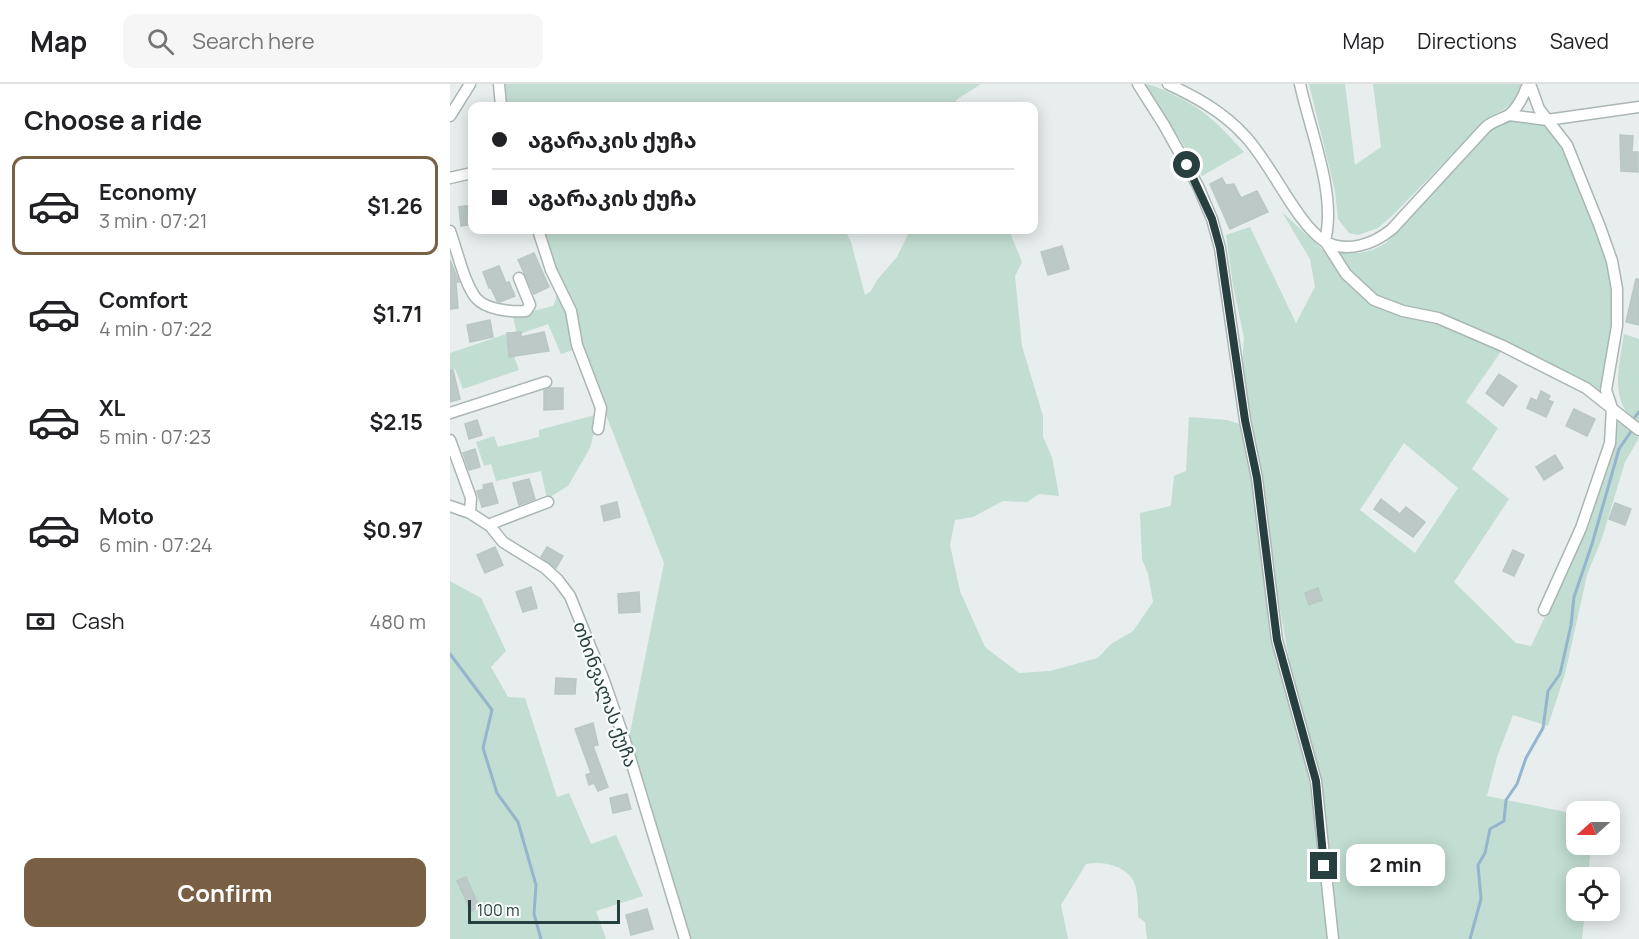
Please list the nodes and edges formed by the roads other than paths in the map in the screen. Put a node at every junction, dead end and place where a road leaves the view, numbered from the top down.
1 (470, 84) edge
2 (499, 84) edge
3 (1138, 84) edge
4 (1168, 84) edge
5 (1300, 84) edge
6 (1529, 84) edge
7 (501, 102) edge
8 (1639, 107) edge
9 (1509, 115) junction
10 (450, 116) edge
11 (1547, 120) junction
12 (468, 174) edge
13 (450, 178) edge
14 (450, 231) edge
15 (539, 234) edge
16 (1325, 241) junction
17 (519, 278) dead end
18 (546, 382) dead end
19 (1612, 408) junction
20 (450, 413) edge
21 (598, 429) dead end
22 (1639, 430) edge
23 (450, 440) edge
24 (548, 502) dead end
25 (450, 507) edge
26 (470, 513) junction
27 (490, 526) junction
28 (1544, 610) dead end
29 (686, 939) edge
30 (1334, 939) edge

1 - 10 street
2 - 7 street
3 - 30 street
4 - 16 street
5 - 16 street
6 - 9 street
6 - 11 street
8 - 11 street
9 - 11 street
9 - 16 street
11 - 19 street
12 - 13 street
14 - 17 street
15 - 21 street
16 - 19 street
18 - 20 street
19 - 22 street
19 - 28 street
23 - 26 street
24 - 27 street
25 - 26 street, თხინვალას ქუჩა
26 - 27 street, თხინვალას ქუჩა
27 - 29 street, თხინვალას ქუჩა

